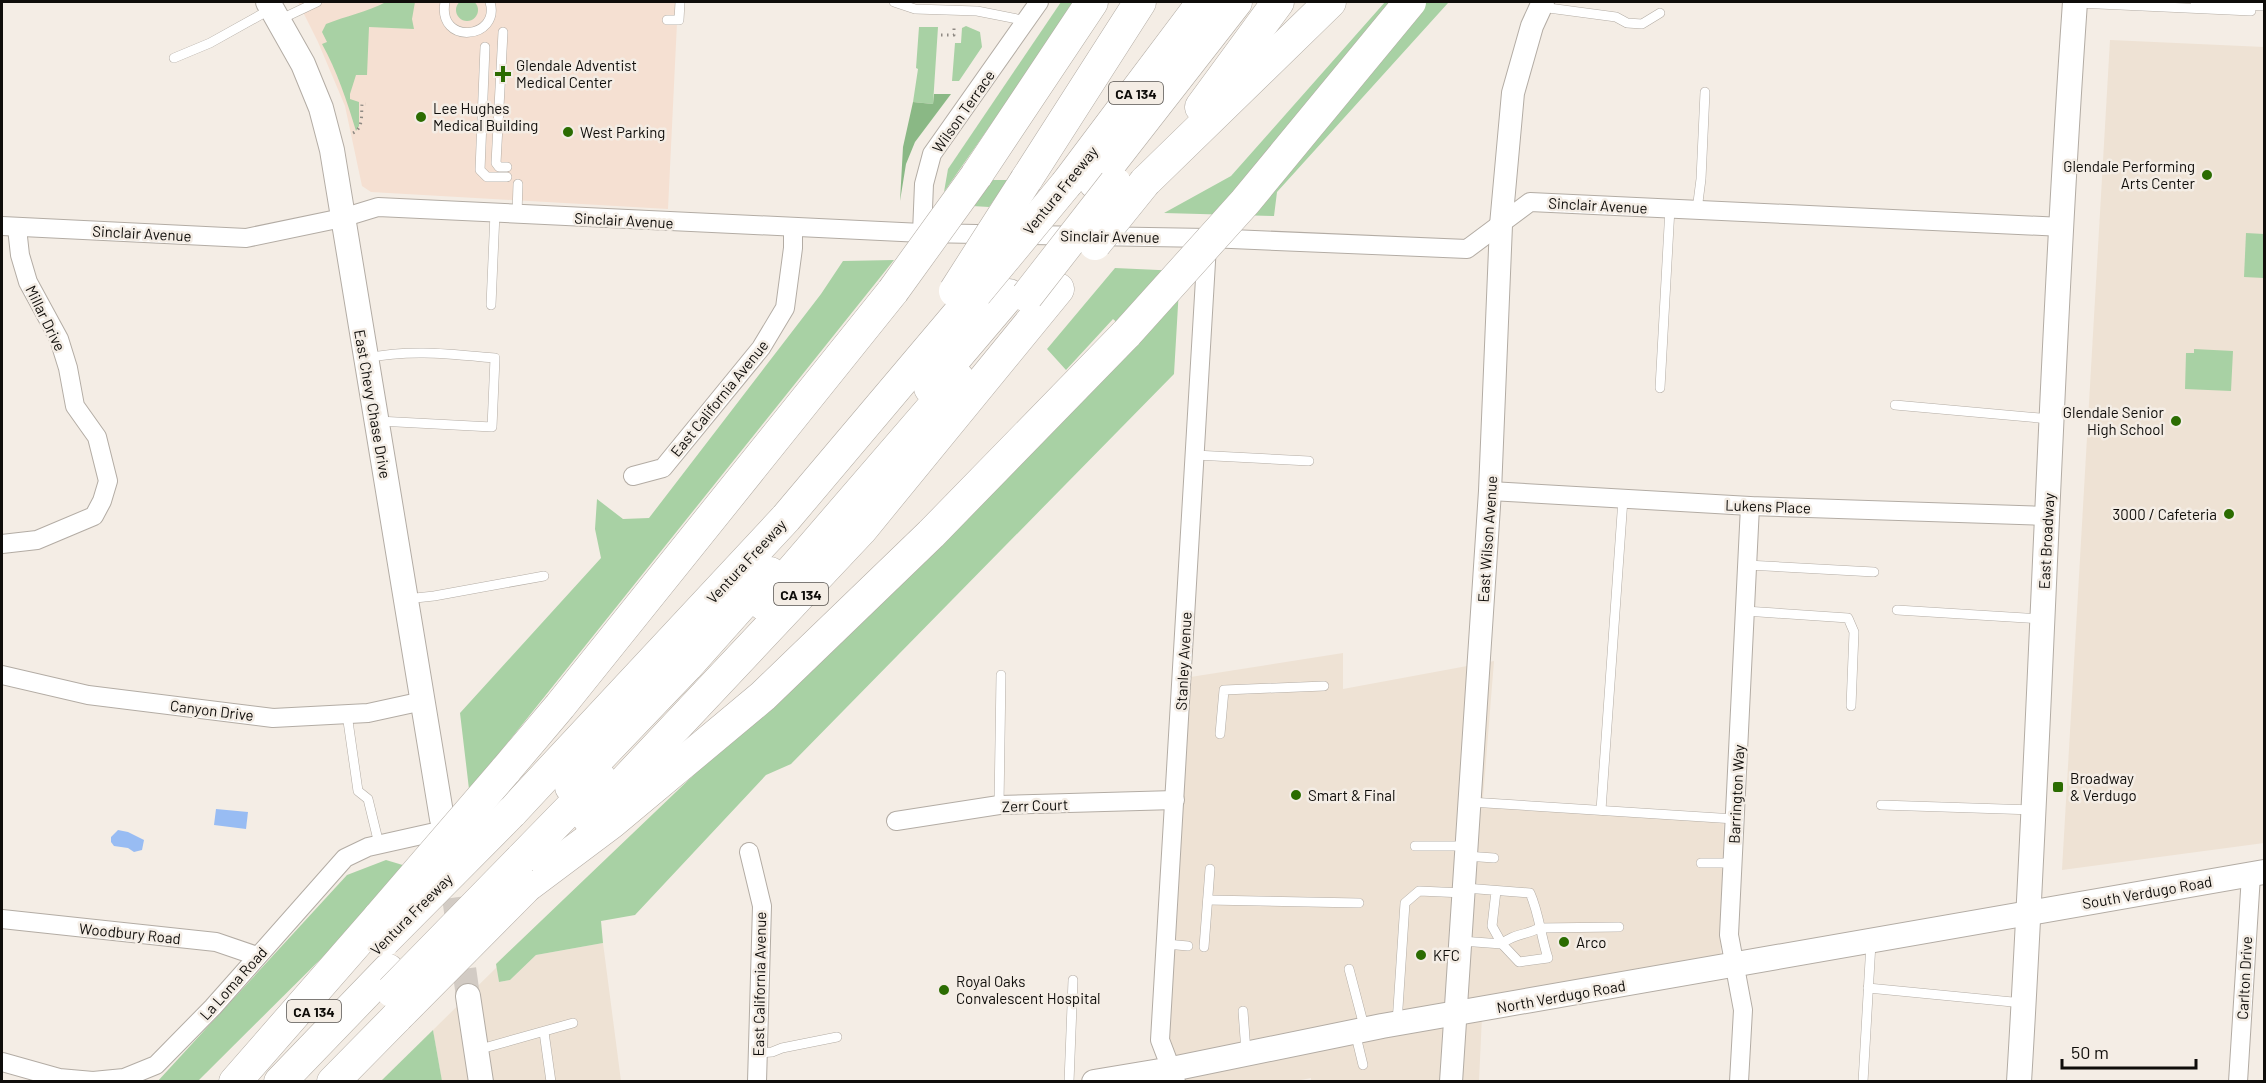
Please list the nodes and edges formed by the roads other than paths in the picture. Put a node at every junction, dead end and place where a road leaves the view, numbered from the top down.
1 (318, 2) edge
2 (445, 2) edge
3 (680, 2) edge
4 (894, 2) edge
5 (1039, 2) edge
6 (1092, 2) edge
7 (1140, 2) edge
8 (1197, 2) edge
9 (1203, 2) edge
10 (1236, 2) edge
11 (1251, 2) edge
12 (1278, 2) edge
13 (1330, 2) edge
14 (1410, 2) edge
15 (2075, 2) edge
16 (2195, 2) edge
17 (2263, 2) edge
18 (1542, 4) edge
19 (490, 6) edge
20 (272, 10) edge
21 (2251, 11) dead end
22 (1660, 13) dead end
23 (496, 20) dead end
24 (667, 20) dead end
25 (1027, 21) junction
26 (502, 32) dead end
27 (484, 47) dead end
28 (174, 58) dead end
29 (1162, 58) junction
30 (1705, 92) dead end
31 (507, 166) dead end
32 (507, 177) dead end
33 (1106, 183) junction
34 (518, 184) dead end
35 (1670, 208) junction
36 (1696, 210) junction
37 (495, 213) junction
38 (517, 214) junction
39 (342, 218) junction
40 (1501, 225) junction
41 (9, 227) edge
42 (2063, 227) junction
43 (793, 228) junction
44 (922, 233) junction
45 (1208, 238) junction
46 (965, 292) junction
47 (491, 305) dead end
48 (365, 358) junction
49 (1660, 388) dead end
50 (1895, 405) dead end
51 (2052, 419) junction
52 (376, 421) junction
53 (1195, 455) junction
54 (1309, 461) dead end
55 (633, 477) dead end
56 (1490, 491) junction
57 (1623, 498) junction
58 (1750, 506) junction
59 (2047, 516) junction
60 (2, 544) edge
61 (1747, 565) junction
62 (1874, 572) dead end
63 (544, 576) dead end
64 (406, 599) junction
65 (1897, 610) dead end
66 (1745, 611) junction
67 (2042, 619) junction
68 (2, 675) edge
69 (1001, 675) dead end
70 (1324, 686) dead end
71 (423, 701) junction
72 (1851, 706) dead end
73 (347, 714) junction
74 (1220, 734) dead end
75 (1175, 800) junction
76 (1470, 802) junction
77 (999, 805) junction
78 (1881, 805) dead end
79 (1601, 810) junction
80 (2034, 810) junction
81 (1735, 819) junction
82 (896, 821) dead end
83 (443, 824) joint
84 (380, 844) junction
85 (1415, 846) dead end
86 (519, 850) junction
87 (1467, 851) junction
88 (749, 852) dead end
89 (1494, 858) dead end
90 (1701, 863) dead end
91 (1733, 863) junction
92 (1210, 869) dead end
93 (2258, 874) edge
94 (1464, 891) junction
95 (1496, 891) junction
96 (1208, 900) junction
97 (1359, 903) dead end
98 (2029, 912) junction
99 (2, 919) edge
100 (1619, 927) dead end
101 (1539, 928) junction
102 (1460, 941) junction
103 (1871, 941) junction
104 (1166, 944) junction
105 (1502, 944) junction
106 (1188, 946) dead end
107 (1204, 947) dead end
108 (257, 956) junction
109 (1734, 966) junction
110 (388, 967) junction
111 (1349, 969) dead end
112 (1073, 980) dead end
113 (1868, 988) junction
114 (468, 996) tunnel mouth
115 (2023, 1003) junction
116 (1243, 1011) dead end
117 (1455, 1014) junction
118 (573, 1023) dead end
119 (1397, 1024) junction
120 (1360, 1031) junction
121 (544, 1032) junction
122 (837, 1037) dead end
123 (477, 1050) junction
124 (758, 1053) junction
125 (1246, 1054) junction
126 (2, 1062) edge
127 (1362, 1065) dead end
128 (1174, 1075) edge
129 (235, 1082) edge
130 (243, 1082) edge
131 (280, 1082) edge
132 (301, 1082) edge
133 (333, 1082) edge
134 (481, 1082) edge
135 (552, 1082) edge
136 (757, 1082) edge
137 (1069, 1082) edge
138 (1094, 1082) edge
139 (1451, 1082) edge
140 (1739, 1082) edge
141 (1863, 1082) edge
142 (2019, 1082) edge
143 (2238, 1082) edge

1 - 20 lane
2 - 19 lane
3 - 24 lane
4 - 25 lane
5 - 25 street, Wilson Terrace
6 - 110 highway, bridge
7 - 46 highway, bridge
8 - 29 highway
9 - 29 highway, Ventura Freeway / CA 134
10 - 33 highway
11 - 33 highway
12 - 33 highway, Ventura Freeway / CA 134
13 - 33 highway
14 - 86 highway, bridge
15 - 21 lane
15 - 42 main road, East Broadway
16 - 17 lane
18 - 22 lane
18 - 40 street, East Wilson Avenue
19 - 23 lane
20 - 28 lane
20 - 39 main road, East Chevy Chase Drive
25 - 44 street, Wilson Terrace
26 - 31 lane
27 - 32 lane
29 - 33 highway, Ventura Freeway / CA 134
30 - 36 lane
33 - 46 highway, Ventura Freeway / CA 134, bridge
33 - 86 highway
33 - 86 highway, Ventura Freeway / CA 134, bridge
34 - 38 lane
35 - 36 street, Sinclair Avenue
35 - 40 street, Sinclair Avenue
35 - 49 lane
36 - 42 street, Sinclair Avenue
37 - 38 street, Sinclair Avenue
37 - 39 street, Sinclair Avenue
37 - 47 lane
38 - 43 street, Sinclair Avenue
39 - 41 street, Sinclair Avenue
39 - 48 main road, East Chevy Chase Drive
40 - 45 street, Sinclair Avenue
40 - 56 street, East Wilson Avenue
41 - 60 street, Millar Drive
42 - 51 main road, East Broadway
43 - 44 street, Sinclair Avenue
43 - 55 street, East California Avenue
44 - 45 street, Sinclair Avenue
45 - 53 street, Stanley Avenue
46 - 86 highway, Ventura Freeway / CA 134
48 - 52 main road, East Chevy Chase Drive
48 - 52 lane
50 - 51 lane
51 - 59 main road, East Broadway
52 - 64 main road, East Chevy Chase Drive
53 - 54 lane
53 - 75 street, Stanley Avenue
56 - 57 street, Lukens Place
56 - 76 street, East Wilson Avenue
57 - 58 street, Lukens Place
57 - 79 lane
58 - 59 street, Lukens Place
58 - 61 street, Barrington Way
59 - 67 main road, East Broadway
61 - 62 lane
61 - 66 street, Barrington Way
63 - 64 lane
64 - 71 main road, East Chevy Chase Drive
65 - 67 lane
66 - 72 lane
66 - 81 street, Barrington Way
67 - 80 main road, East Broadway
68 - 73 street, Canyon Drive
69 - 77 lane
70 - 74 lane
71 - 73 street, Canyon Drive
71 - 83 main road, East Chevy Chase Drive
73 - 84 lane
75 - 77 street, Zerr Court
75 - 104 street, Stanley Avenue
76 - 79 lane
76 - 87 street, East Wilson Avenue
77 - 82 street, Zerr Court
78 - 80 lane
79 - 81 lane
80 - 98 main road, East Broadway
81 - 91 street, Barrington Way
83 - 84 street, La Loma Road
84 - 108 street, La Loma Road
85 - 87 lane
86 - 110 highway, Ventura Freeway / CA 134, bridge
86 - 110 highway, Ventura Freeway / CA 134, bridge
87 - 89 lane
87 - 94 street, East Wilson Avenue
88 - 124 street, East California Avenue
90 - 91 lane
91 - 109 street, Barrington Way
92 - 96 lane
93 - 98 main road, South Verdugo Road
93 - 143 street, Carlton Drive
94 - 95 lane
94 - 102 street, East Wilson Avenue
94 - 119 lane
95 - 101 lane
95 - 105 lane
96 - 97 lane
96 - 107 lane
98 - 103 main road, North Verdugo Road
98 - 115 main road, East Broadway
99 - 108 street, Woodbury Road
100 - 101 lane
101 - 105 lane
101 - 105 lane
102 - 105 lane
102 - 117 street, East Wilson Avenue
103 - 109 main road, North Verdugo Road
103 - 113 lane
104 - 106 lane
104 - 128 street, Stanley Avenue
108 - 126 street, La Loma Road
109 - 117 main road, North Verdugo Road
109 - 140 street, Barrington Way
110 - 129 highway
110 - 130 highway, Ventura Freeway / CA 134
110 - 131 highway
110 - 132 highway
110 - 133 highway, Ventura Freeway / CA 134
111 - 120 lane
112 - 137 lane
113 - 115 lane
113 - 141 lane
114 - 123 main road
115 - 142 main road, East Broadway
116 - 125 lane
117 - 119 main road, North Verdugo Road
117 - 139 street, East Wilson Avenue
118 - 121 lane
119 - 120 main road, North Verdugo Road
120 - 125 main road, North Verdugo Road
120 - 127 lane
121 - 123 lane
121 - 135 lane
122 - 124 lane
123 - 134 main road
124 - 136 street, East California Avenue
125 - 128 main road, North Verdugo Road
128 - 138 main road, North Verdugo Road

